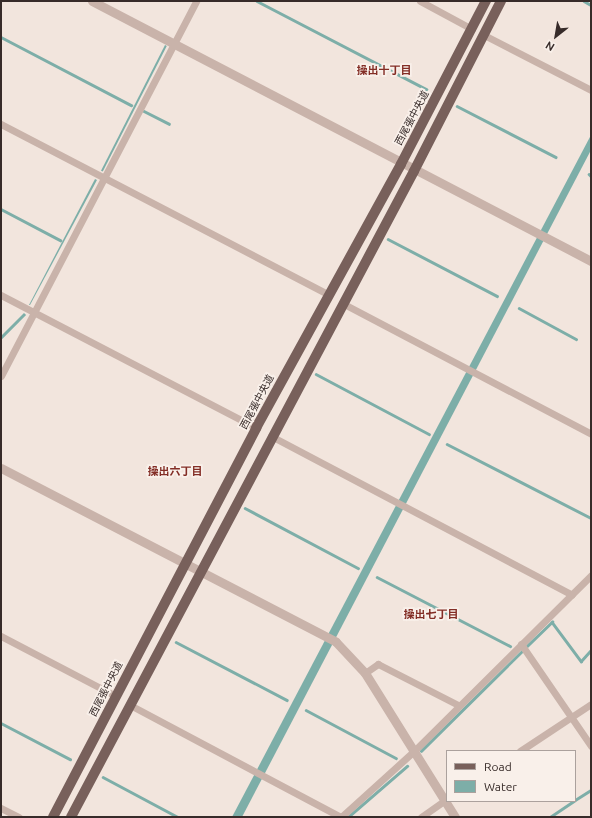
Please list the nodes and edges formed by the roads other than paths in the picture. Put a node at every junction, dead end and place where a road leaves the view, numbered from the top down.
1 (92, 1) edge
2 (196, 1) edge
3 (420, 1) edge
4 (486, 1) edge
5 (501, 1) edge
6 (472, 29) junction
7 (484, 35) junction
8 (174, 44) junction
9 (591, 90) edge
10 (1, 124) edge
11 (401, 164) junction
12 (414, 170) junction
13 (104, 178) junction
14 (591, 261) edge
15 (1, 295) edge
16 (329, 295) junction
17 (342, 303) junction
18 (34, 312) junction
19 (1, 376) edge
20 (256, 428) junction
21 (591, 434) edge
22 (271, 436) junction
23 (1, 468) edge
24 (185, 563) junction
25 (200, 570) junction
26 (591, 575) edge
27 (572, 595) junction
28 (1, 636) edge
29 (521, 644) junction
30 (366, 673) junction
31 (116, 696) junction
32 (591, 704) edge
33 (130, 705) junction
34 (458, 706) junction
35 (572, 717) junction
36 (591, 746) edge
37 (522, 750) edge
38 (414, 752) junction
39 (446, 800) edge
40 (447, 802) edge
41 (1, 808) edge
42 (19, 817) edge
43 (53, 817) edge
44 (71, 817) edge
45 (341, 817) edge
46 (421, 817) edge
47 (455, 817) edge

1 - 8 street
2 - 8 street
3 - 6 street
4 - 6 main road, 西尾張中央道
5 - 7 main road
6 - 11 main road, 西尾張中央道
7 - 9 street
7 - 12 main road
8 - 11 street
8 - 13 street
10 - 13 street
11 - 12 street
11 - 16 main road, 西尾張中央道
12 - 14 street
12 - 17 main road
13 - 16 street
13 - 18 street
15 - 18 street
16 - 20 main road, 西尾張中央道
17 - 21 street
17 - 22 main road
18 - 19 street
18 - 20 street
20 - 24 main road, 西尾張中央道
22 - 25 main road
22 - 27 street
23 - 24 street
24 - 25 street
24 - 31 main road, 西尾張中央道
25 - 30 street
25 - 33 main road
26 - 27 street
27 - 29 street
28 - 31 street
29 - 34 street
29 - 35 street
30 - 34 street
30 - 38 street
31 - 43 main road, 西尾張中央道
32 - 35 street
33 - 44 main road
33 - 45 street
34 - 38 street
35 - 36 street
35 - 37 street
38 - 39 street
38 - 45 street
39 - 46 street
40 - 47 street
41 - 42 street

